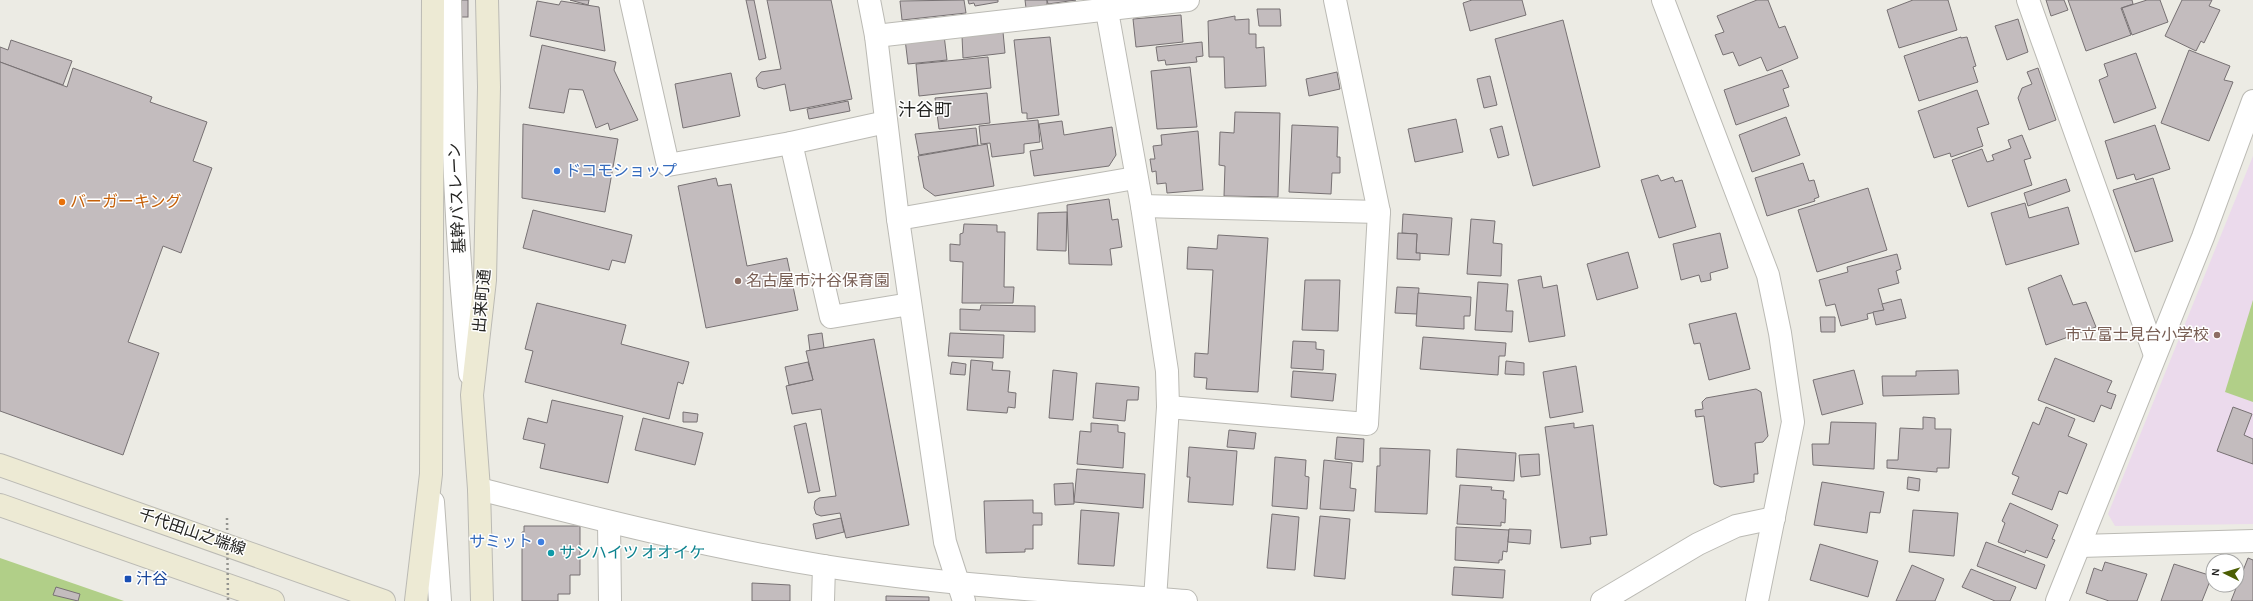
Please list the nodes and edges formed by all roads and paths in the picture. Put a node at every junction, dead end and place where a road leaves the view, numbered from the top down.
1 (433, 0) edge
2 (450, 0) edge
3 (487, 0) edge
4 (631, 0) edge
5 (869, 0) edge
6 (1188, 0) edge
7 (1335, 0) edge
8 (1663, 0) edge
9 (2028, 0) edge
10 (1106, 4) edge
11 (876, 36) junction
12 (2253, 101) edge
13 (886, 122) junction
14 (791, 143) junction
15 (1135, 178) junction
16 (1142, 206) junction
17 (1378, 212) junction
18 (898, 219) junction
19 (910, 304) junction
20 (2155, 355) junction
21 (472, 395) junction
22 (1168, 407) junction
23 (0, 465) edge
24 (431, 474) junction
25 (479, 489) junction
26 (0, 505) edge
27 (227, 518) dead end
28 (1774, 518) junction
29 (610, 522) junction
30 (2253, 542) edge
31 (2080, 546) junction
32 (824, 566) junction
33 (961, 592) edge
34 (1155, 599) junction
35 (228, 601) edge
36 (273, 601) edge
37 (384, 601) edge
38 (416, 601) edge
39 (440, 601) edge
40 (482, 601) edge
41 (610, 601) edge
42 (823, 601) edge
43 (1186, 601) edge
44 (1602, 601) edge
45 (1757, 601) edge
46 (2057, 601) edge

1 - 24 main road
2 - 21 street, 基幹バスレーン
3 - 21 main road, 出来町通
4 - 14 street
5 - 11 street
6 - 10 street
7 - 17 street
8 - 28 street
9 - 20 street
10 - 11 street
10 - 15 street
11 - 13 street
12 - 20 street
13 - 14 street
13 - 18 street
14 - 19 street
15 - 16 street
15 - 18 street
16 - 17 street
16 - 22 street
17 - 22 street
18 - 19 street
19 - 33 street
20 - 31 street
21 - 25 main road, 出来町通
22 - 34 street
23 - 37 main road, 千代田山之端線
24 - 38 main road
24 - 39 street
25 - 29 street
25 - 40 main road, 出来町通
26 - 36 main road
27 - 35 path, bridge
28 - 44 street
28 - 45 street
29 - 32 street
29 - 41 street
30 - 31 street
31 - 46 street
32 - 33 street
32 - 42 street
33 - 34 street
34 - 43 street

